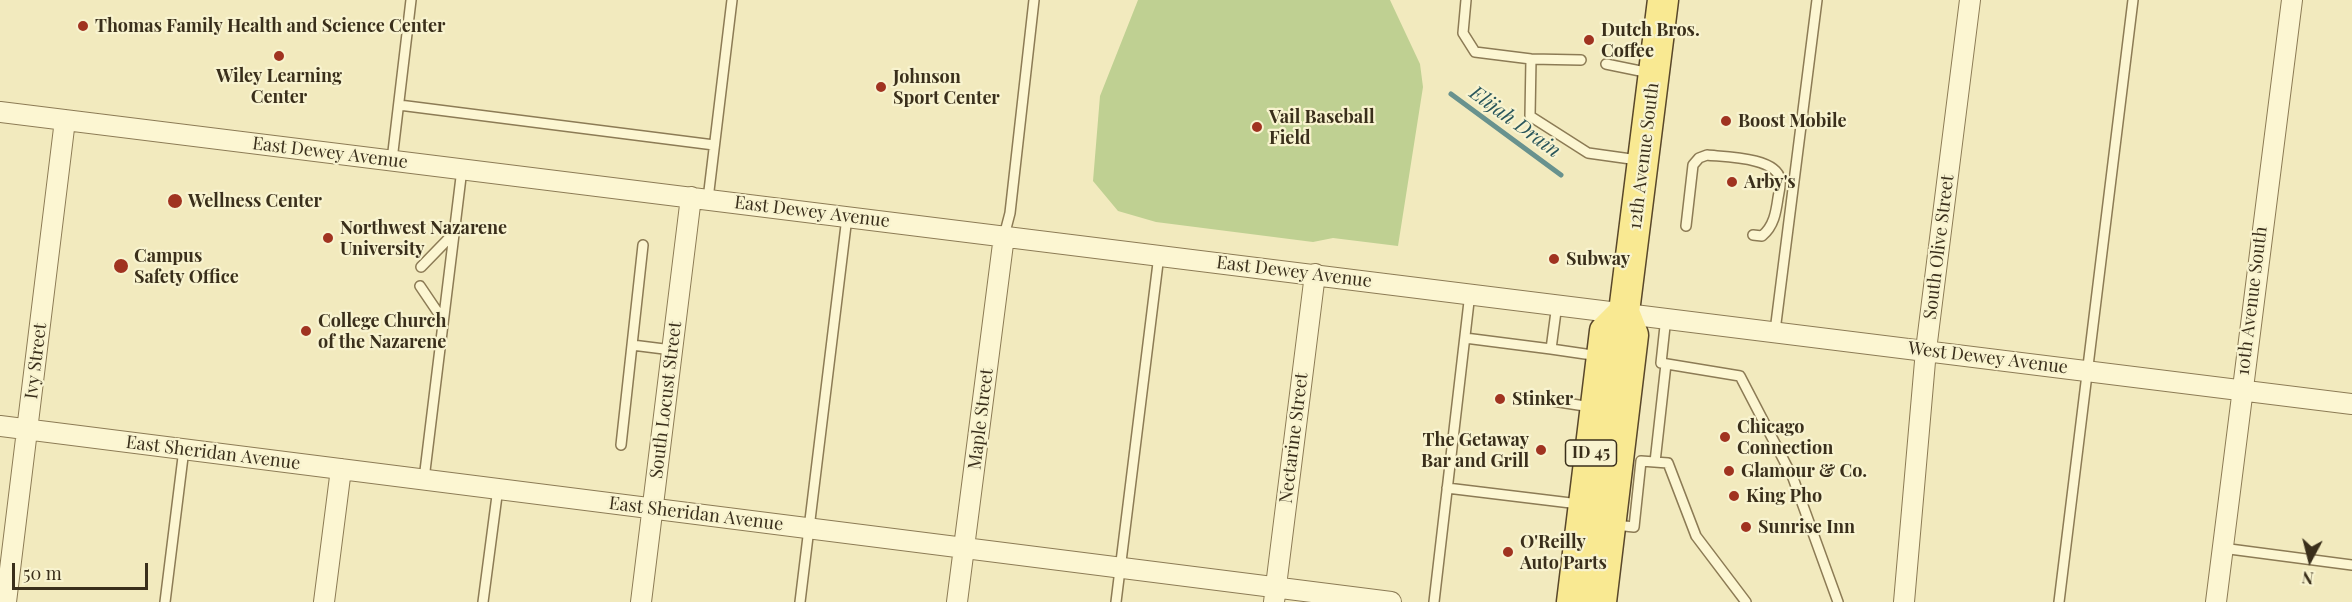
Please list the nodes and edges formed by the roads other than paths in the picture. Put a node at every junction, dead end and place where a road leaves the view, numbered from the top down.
1 (411, 0) edge
2 (732, 0) edge
3 (1034, 0) edge
4 (1466, 0) edge
5 (1817, 0) edge
6 (1970, 0) edge
7 (2133, 0) edge
8 (2292, 0) edge
9 (1659, 1) edge
10 (1531, 59) junction
11 (1581, 60) dead end
12 (1606, 64) dead end
13 (1654, 74) junction
14 (399, 105) junction
15 (0, 112) edge
16 (65, 120) junction
17 (714, 145) junction
18 (392, 160) junction
19 (1643, 160) junction
20 (462, 169) junction
21 (1779, 190) junction
22 (1793, 191) junction
23 (699, 198) junction
24 (847, 217) junction
25 (1686, 226) dead end
26 (454, 232) junction
27 (1753, 235) dead end
28 (1004, 236) junction
29 (643, 244) dead end
30 (1159, 255) junction
31 (422, 267) dead end
32 (1315, 274) junction
33 (420, 286) dead end
34 (1470, 293) junction
35 (1557, 304) junction
36 (1624, 312) junction
37 (1665, 317) junction
38 (443, 320) junction
39 (1775, 331) junction
40 (1465, 338) junction
41 (632, 345) junction
42 (1551, 349) junction
43 (672, 350) junction
44 (1926, 350) junction
45 (1602, 356) junction
46 (1666, 363) junction
47 (2090, 371) junction
48 (2241, 390) junction
49 (1540, 399) dead end
50 (2352, 404) edge
51 (1596, 408) junction
52 (0, 426) edge
53 (27, 429) junction
54 (621, 445) dead end
55 (184, 449) junction
56 (1655, 462) junction
57 (341, 469) junction
58 (424, 479) junction
59 (1447, 488) junction
60 (498, 489) junction
61 (1584, 505) junction
62 (652, 508) junction
63 (1611, 525) junction
64 (810, 528) junction
65 (964, 548) junction
66 (2222, 548) junction
67 (2352, 565) edge
68 (1119, 568) junction
69 (1275, 595) edge
70 (6, 602) edge
71 (165, 602) edge
72 (324, 602) edge
73 (483, 602) edge
74 (641, 602) edge
75 (800, 602) edge
76 (957, 602) edge
77 (1116, 602) edge
78 (1391, 602) edge
79 (1434, 602) edge
80 (1572, 602) edge
81 (1588, 602) edge
82 (1601, 602) edge
83 (1746, 602) edge
84 (1838, 602) edge
85 (1904, 602) edge
86 (2060, 602) edge
87 (2216, 602) edge

1 - 14 lane
2 - 17 lane
3 - 28 lane
4 - 10 lane
5 - 22 lane
6 - 44 street, South Olive Street
7 - 47 lane
8 - 48 street, 10th Avenue South
9 - 13 main road, 12th Avenue South / ID 45
10 - 11 lane
10 - 19 lane
12 - 13 lane
13 - 19 main road, 12th Avenue South / ID 45
14 - 17 lane
14 - 18 lane
15 - 16 street, East Dewey Avenue
16 - 18 street, East Dewey Avenue
16 - 53 street, Ivy Street
17 - 23 lane
18 - 20 street, East Dewey Avenue
19 - 36 main road, 12th Avenue South / ID 45
20 - 23 street, East Dewey Avenue
20 - 26 lane
21 - 22 lane
21 - 25 lane
21 - 27 lane
22 - 39 lane
23 - 24 street, East Dewey Avenue
23 - 43 street, South Locust Street
24 - 28 street, East Dewey Avenue
24 - 64 lane
26 - 31 lane
26 - 38 lane
28 - 30 street, East Dewey Avenue
28 - 65 street, Maple Street
29 - 41 lane
30 - 32 street, East Dewey Avenue
30 - 68 lane
32 - 34 street, East Dewey Avenue
32 - 69 street, Nectarine Street
33 - 38 lane
34 - 35 street, East Dewey Avenue
34 - 40 lane
35 - 36 street, East Dewey Avenue
35 - 42 lane
36 - 37 street, West Dewey Avenue
36 - 45 main road, ID 45
36 - 63 main road, 12th Avenue South / ID 45
37 - 39 street, West Dewey Avenue
37 - 46 lane
38 - 58 lane
39 - 44 street, West Dewey Avenue
40 - 42 lane
40 - 59 lane
41 - 43 lane
41 - 54 lane
42 - 45 lane
43 - 62 street, South Locust Street
44 - 47 street, West Dewey Avenue
44 - 85 street, South Olive Street
45 - 51 main road, ID 45
46 - 56 lane
46 - 84 lane
47 - 48 street, West Dewey Avenue
47 - 86 lane
48 - 50 street, West Dewey Avenue
48 - 66 street, 10th Avenue South
49 - 51 lane
51 - 61 main road, ID 45
52 - 53 street, East Sheridan Avenue
53 - 55 street, East Sheridan Avenue
53 - 70 street, Ivy Street
55 - 57 street, East Sheridan Avenue
55 - 71 lane
56 - 63 lane
56 - 83 lane
57 - 58 street, East Sheridan Avenue
57 - 72 street
58 - 60 street, East Sheridan Avenue
59 - 61 lane
59 - 79 lane
60 - 62 street, East Sheridan Avenue
60 - 73 lane
61 - 80 main road, ID 45
61 - 81 main road
62 - 64 street, East Sheridan Avenue
62 - 74 street, South Locust Street
63 - 82 main road, 12th Avenue South / ID 45
64 - 65 street, East Sheridan Avenue
64 - 75 lane
65 - 68 street, East Sheridan Avenue
65 - 76 street, Maple Street
66 - 67 lane
66 - 87 street, 10th Avenue South
68 - 69 street, East Sheridan Avenue
68 - 77 lane
69 - 78 street, East Sheridan Avenue

